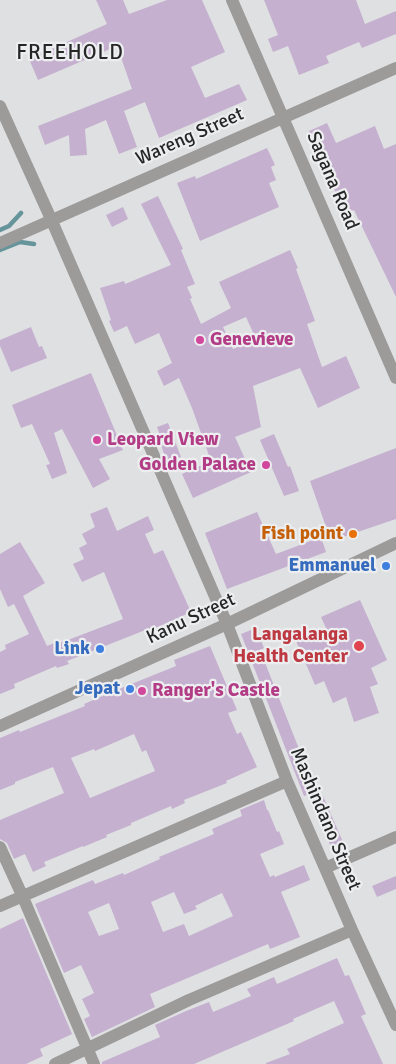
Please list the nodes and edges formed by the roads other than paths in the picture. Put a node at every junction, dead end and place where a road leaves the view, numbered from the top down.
1 (232, 0) edge
2 (396, 68) edge
3 (0, 106) edge
4 (284, 116) junction
5 (51, 219) junction
6 (0, 242) edge
7 (396, 378) edge
8 (396, 543) edge
9 (227, 624) junction
10 (0, 726) edge
11 (287, 781) junction
12 (396, 836) edge
13 (0, 847) edge
14 (325, 868) junction
15 (22, 895) junction
16 (0, 906) edge
17 (352, 930) junction
18 (396, 1025) edge
19 (87, 1049) junction
20 (55, 1064) edge
21 (94, 1064) edge

1 - 4 street, Sagana Road
2 - 4 street, Wareng Street
3 - 5 street, Mashindano Street
4 - 5 street, Wareng Street
4 - 7 street, Sagana Road
5 - 6 street, Wareng Street
5 - 9 street, Mashindano Street
8 - 9 street, Kanu Street
9 - 10 street, Kanu Street
9 - 11 street, Mashindano Street
11 - 14 street, Mashindano Street
11 - 15 street
12 - 14 street
13 - 15 street
14 - 17 street, Mashindano Street
15 - 16 street
15 - 19 street
17 - 18 street, Mashindano Street
17 - 19 street
19 - 20 street
19 - 21 street

